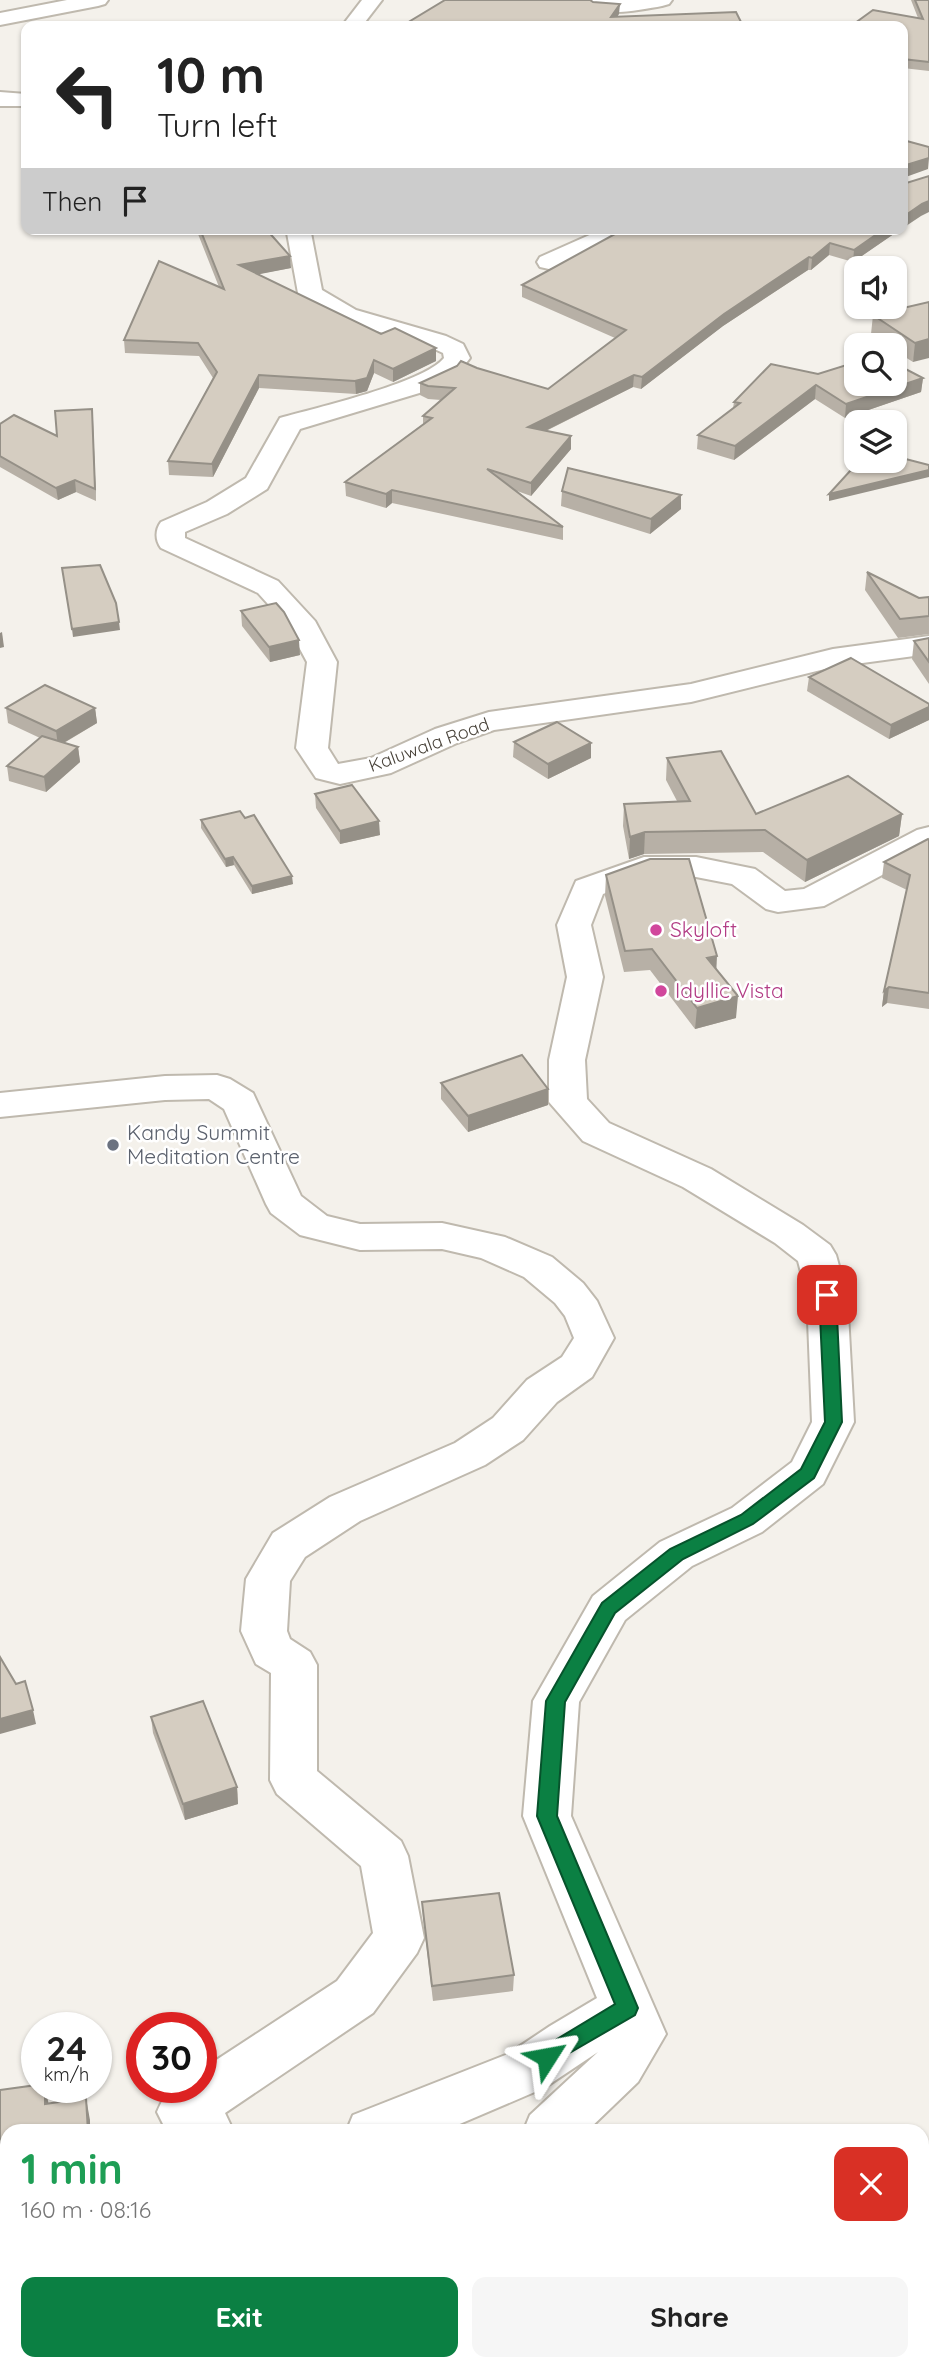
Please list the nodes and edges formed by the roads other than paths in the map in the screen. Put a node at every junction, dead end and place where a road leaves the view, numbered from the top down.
1 (98, 0) edge
2 (372, 0) edge
3 (587, 0) edge
4 (662, 0) edge
5 (0, 19) edge
6 (356, 21) edge
7 (0, 99) edge
8 (21, 100) edge
9 (299, 235) edge
10 (609, 235) edge
11 (548, 262) dead end
12 (929, 645) edge
13 (929, 836) edge
14 (0, 1105) edge
15 (627, 2008) junction
16 (198, 2124) edge
17 (394, 2124) edge
18 (557, 2124) edge

1 - 5 street
2 - 6 street
3 - 4 street
7 - 8 street
9 - 12 street, Kaluwala Road
10 - 11 street
13 - 15 street
14 - 16 street
15 - 17 street
15 - 18 street

